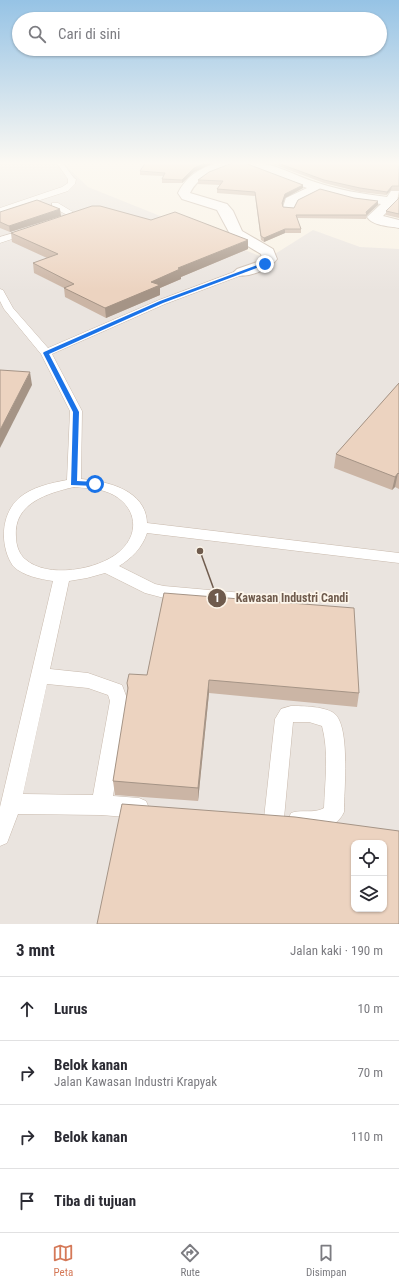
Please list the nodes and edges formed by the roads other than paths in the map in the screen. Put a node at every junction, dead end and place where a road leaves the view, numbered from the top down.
1 (15, 205) edge
2 (55, 205) edge
3 (216, 205) edge
4 (386, 205) edge
5 (0, 210) edge
6 (74, 215) edge
7 (399, 224) edge
8 (37, 228) edge
9 (0, 240) edge
10 (242, 272) joint
11 (0, 292) edge
12 (5, 310) edge
13 (46, 353) junction
14 (74, 483) junction
15 (4, 519) edge
16 (141, 527) junction
17 (399, 558) edge
18 (107, 567) junction
19 (62, 576) junction
20 (259, 601) edge
21 (39, 676) junction
22 (11, 804) junction
23 (101, 805) junction
24 (156, 809) edge
25 (266, 818) joint
26 (0, 836) edge

1 - 5 lane
2 - 6 lane
3 - 10 street
4 - 7 street
8 - 9 lane
10 - 13 lane
11 - 12 lane
12 - 13 lane
13 - 14 lane
14 - 15 lane
14 - 16 lane
15 - 19 lane
16 - 17 lane
16 - 18 lane
18 - 19 lane
18 - 20 lane
19 - 21 lane
21 - 22 lane
21 - 23 lane
22 - 23 lane
22 - 26 lane
23 - 24 lane
25 - 25 lane

